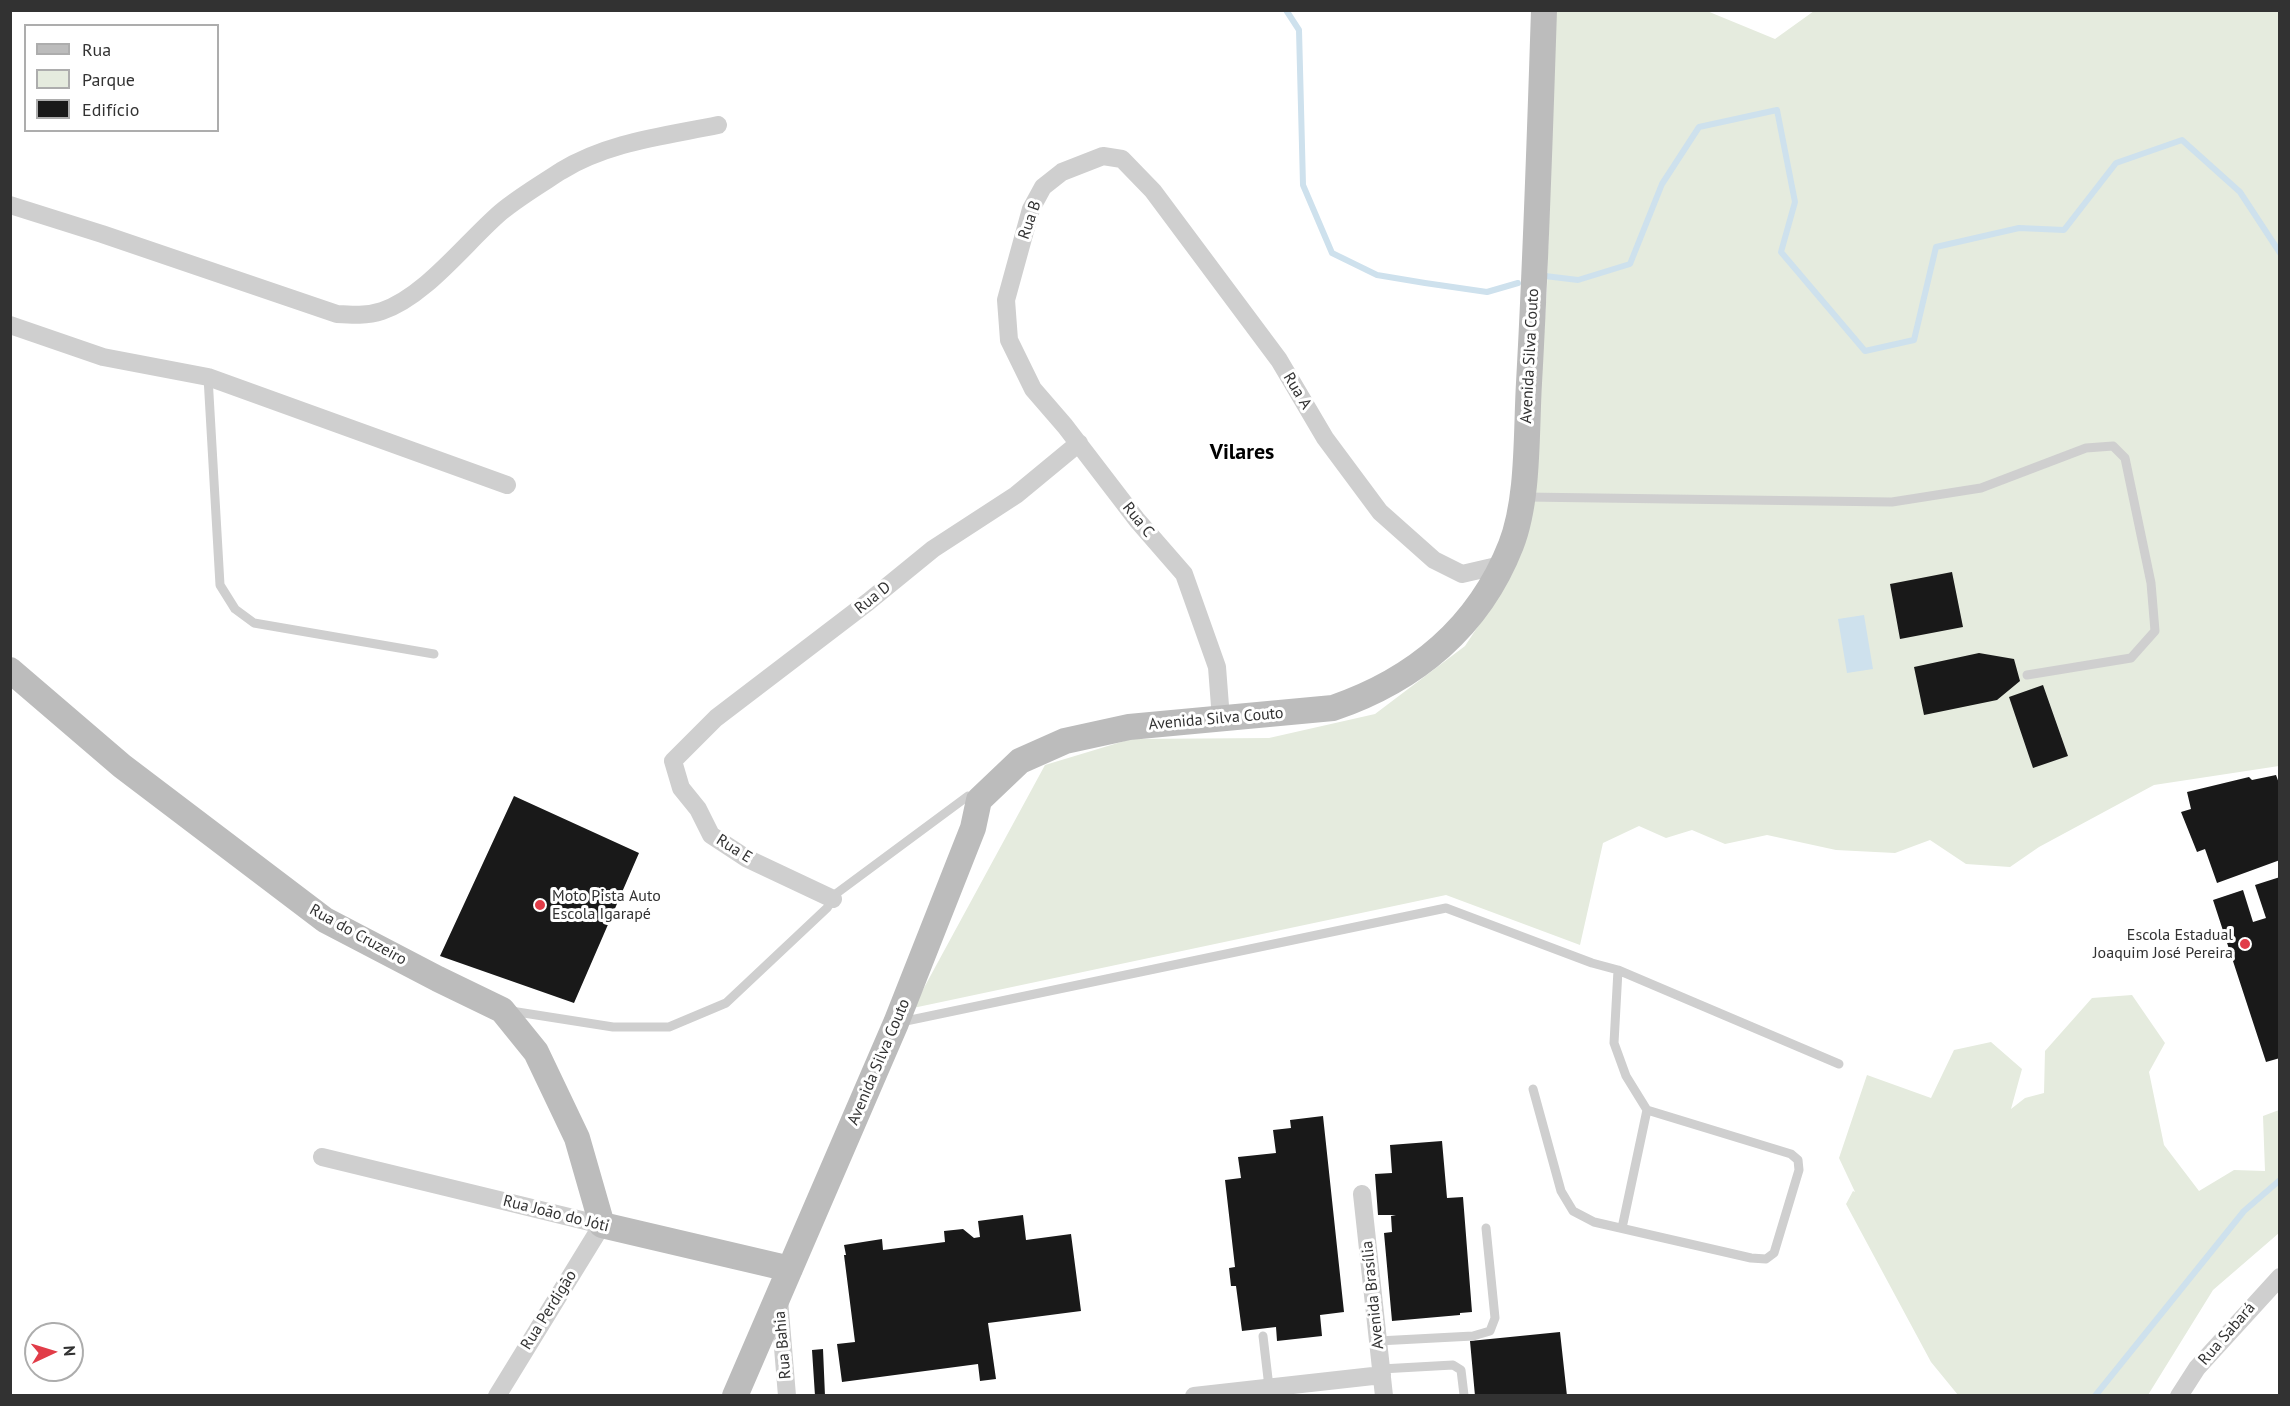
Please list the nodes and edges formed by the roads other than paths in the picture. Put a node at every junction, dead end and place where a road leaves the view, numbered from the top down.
1 (1545, 10) edge
2 (718, 125) dead end
3 (1122, 159) joint
4 (10, 205) edge
5 (10, 325) edge
6 (1009, 340) joint
7 (208, 377) junction
8 (1079, 443) junction
9 (507, 485) dead end
10 (1522, 497) junction
11 (1501, 565) junction
12 (434, 654) dead end
13 (10, 670) edge
14 (2027, 675) dead end
15 (1221, 719) junction
16 (673, 761) joint
17 (979, 800) junction
18 (833, 899) junction
19 (1618, 970) junction
20 (502, 1010) junction
21 (896, 1023) junction
22 (1839, 1064) dead end
23 (1533, 1089) dead end
24 (1647, 1110) junction
25 (322, 1157) dead end
26 (1362, 1194) dead end
27 (602, 1225) junction
28 (1486, 1228) dead end
29 (1622, 1228) junction
30 (790, 1269) junction
31 (2280, 1277) edge
32 (778, 1295) junction
33 (1263, 1336) dead end
34 (1378, 1341) junction
35 (1381, 1372) junction
36 (1269, 1388) junction
37 (497, 1395) edge
38 (735, 1395) edge
39 (787, 1395) edge
40 (1194, 1395) edge
41 (1384, 1395) edge
42 (1464, 1395) edge
43 (2179, 1395) edge

1 - 10 main road, Avenida Silva Couto
2 - 4 street
3 - 6 street, Rua B
3 - 11 street, Rua A
5 - 7 street
6 - 8 street, Rua C
7 - 9 street
7 - 12 lane
8 - 15 street, Rua C
8 - 16 street, Rua D
10 - 11 main road, Avenida Silva Couto
10 - 14 lane
11 - 15 main road, Avenida Silva Couto
13 - 20 main road, Rua do Cruzeiro
15 - 17 main road, Avenida Silva Couto
16 - 18 street, Rua E
17 - 18 lane
17 - 21 main road, Avenida Silva Couto
18 - 20 lane
19 - 21 lane
19 - 22 lane
19 - 24 lane
20 - 27 main road, Rua do Cruzeiro
21 - 30 main road, Avenida Silva Couto
23 - 29 lane
24 - 29 lane
24 - 29 lane
25 - 27 street, Rua João do Jóti
26 - 34 street, Avenida Brasília
27 - 30 main road, Rua João do Jóti
27 - 37 street, Rua Perdigão
28 - 34 lane
30 - 32 main road, Avenida Silva Couto
31 - 43 street, Rua Sabará
32 - 38 main road, Avenida Silva Couto
32 - 39 street, Rua Bahia
33 - 36 lane
34 - 35 street, Avenida Brasília
35 - 36 street
35 - 41 street, Avenida Brasília
35 - 42 lane
36 - 40 street

